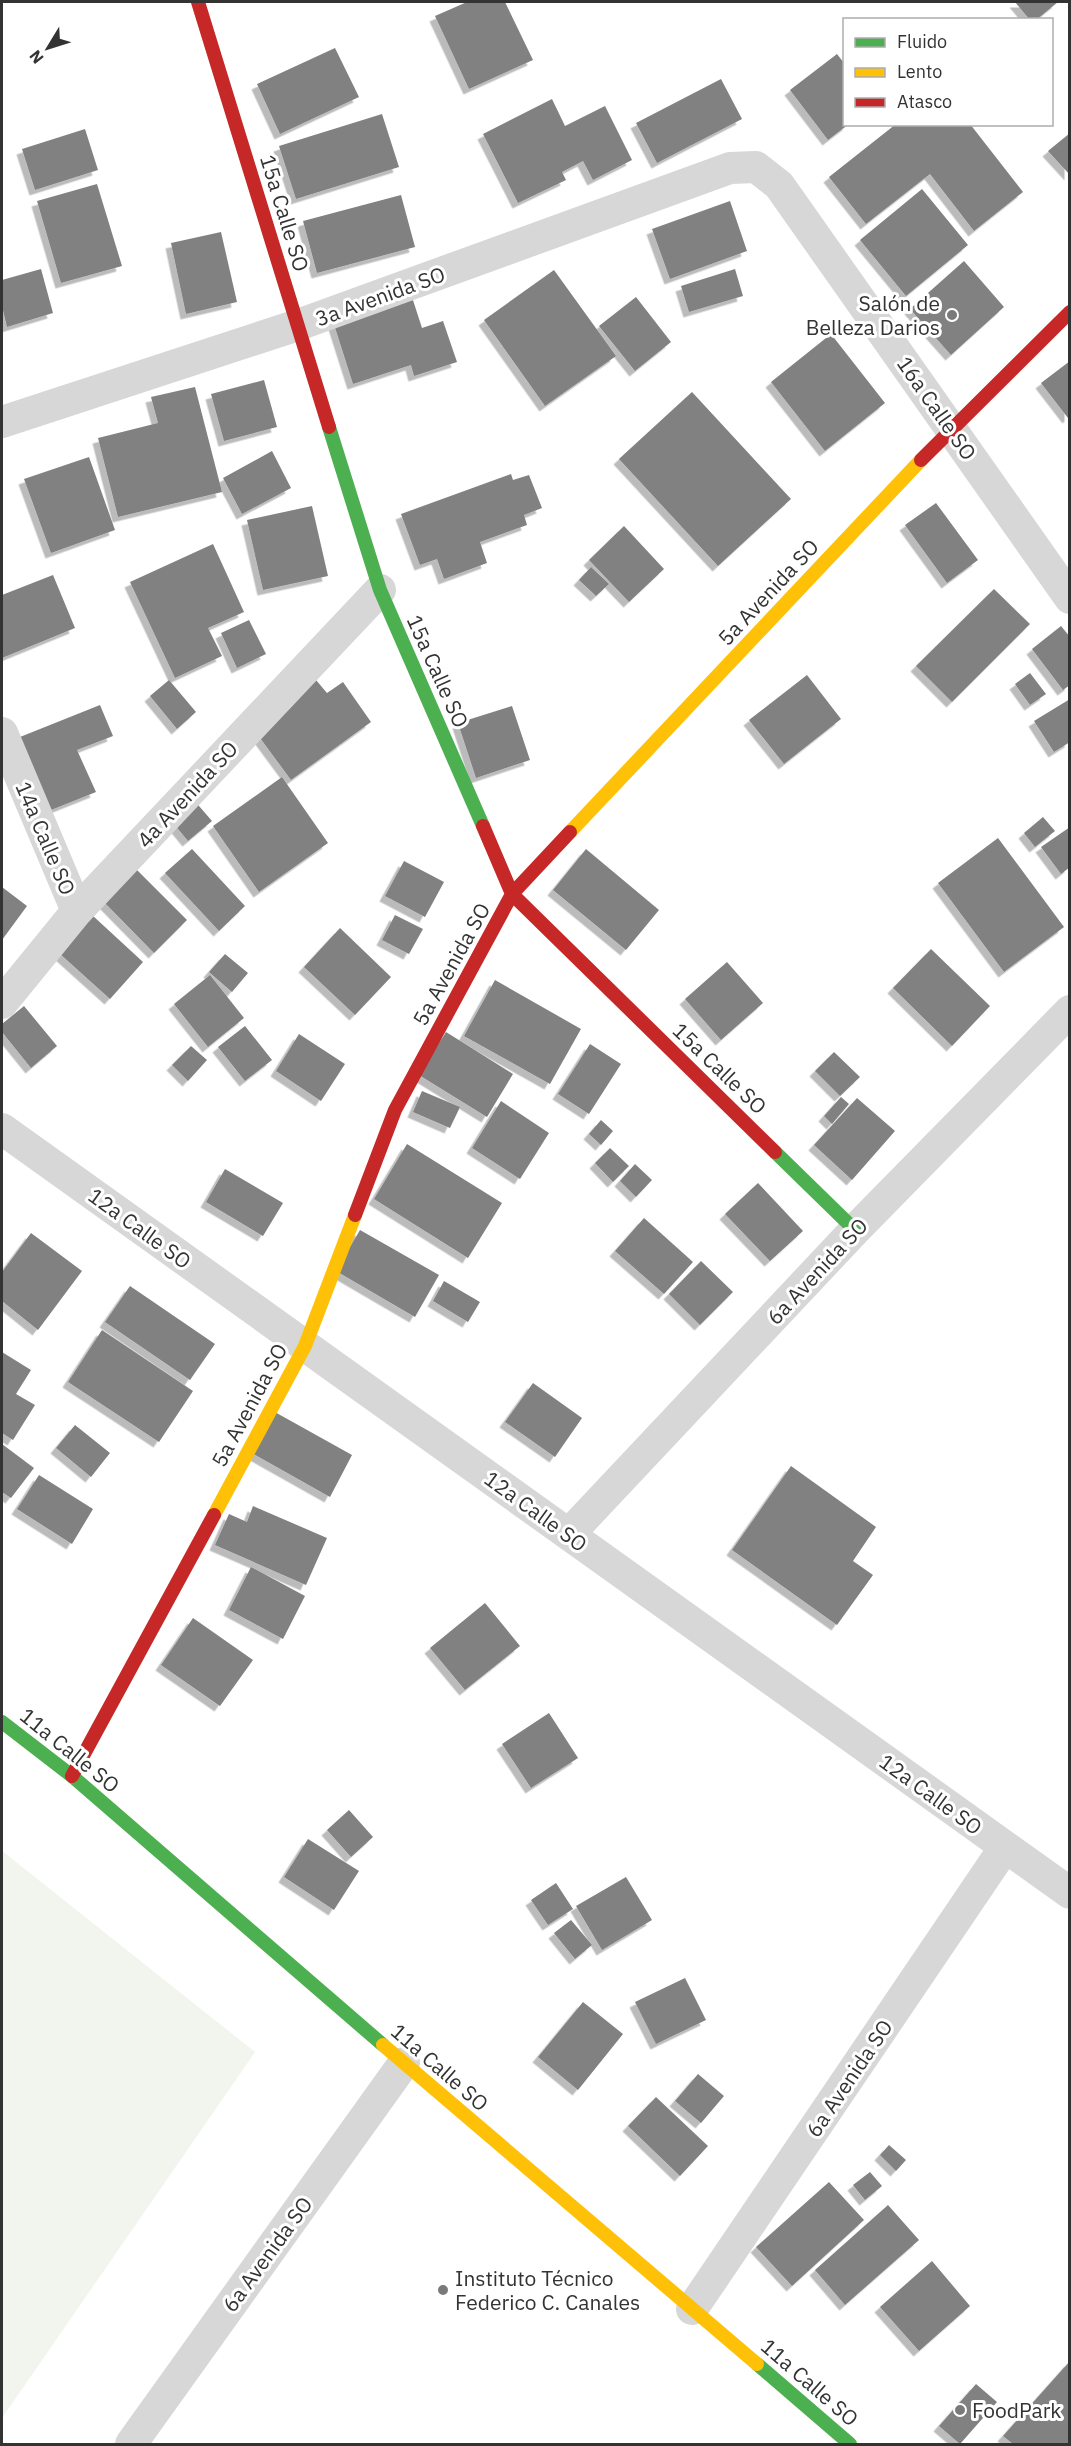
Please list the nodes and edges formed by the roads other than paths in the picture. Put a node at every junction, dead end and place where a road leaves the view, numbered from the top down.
1 (198, 2) edge
2 (756, 167) joint
3 (1070, 312) edge
4 (298, 325) junction
5 (2, 422) edge
6 (951, 428) junction
7 (380, 590) junction
8 (1070, 598) edge
9 (2, 733) edge
10 (512, 894) junction
11 (77, 911) junction
12 (2, 1003) edge
13 (1070, 1011) edge
14 (2, 1129) edge
15 (855, 1230) junction
16 (305, 1346) junction
17 (569, 1534) junction
18 (2, 1722) edge
19 (72, 1776) junction
20 (1005, 1847) junction
21 (1070, 1893) edge
22 (404, 2063) junction
23 (693, 2309) junction
24 (130, 2445) edge
25 (850, 2445) edge

1 - 4 street, 15a Calle SO
2 - 4 street, 3a Avenida SO
2 - 6 street, 16a Calle SO
3 - 6 street, 5a Avenida SO
4 - 5 street, 3a Avenida SO
4 - 7 street, 15a Calle SO
6 - 8 street, 16a Calle SO
6 - 10 street, 5a Avenida SO
7 - 10 street, 15a Calle SO
7 - 11 street, 4a Avenida SO
9 - 11 street, 14a Calle SO
10 - 15 street, 15a Calle SO
10 - 16 street, 5a Avenida SO
11 - 12 street, 4a Avenida SO
13 - 15 street, 6a Avenida SO
14 - 16 street, 12a Calle SO
15 - 17 street, 6a Avenida SO
16 - 17 street, 12a Calle SO
16 - 19 street, 5a Avenida SO
17 - 20 street, 12a Calle SO
18 - 19 street, 11a Calle SO
19 - 22 street, 11a Calle SO
20 - 21 street, 12a Calle SO
20 - 23 street, 6a Avenida SO
22 - 23 street, 11a Calle SO
22 - 24 street, 6a Avenida SO
23 - 25 street, 11a Calle SO

